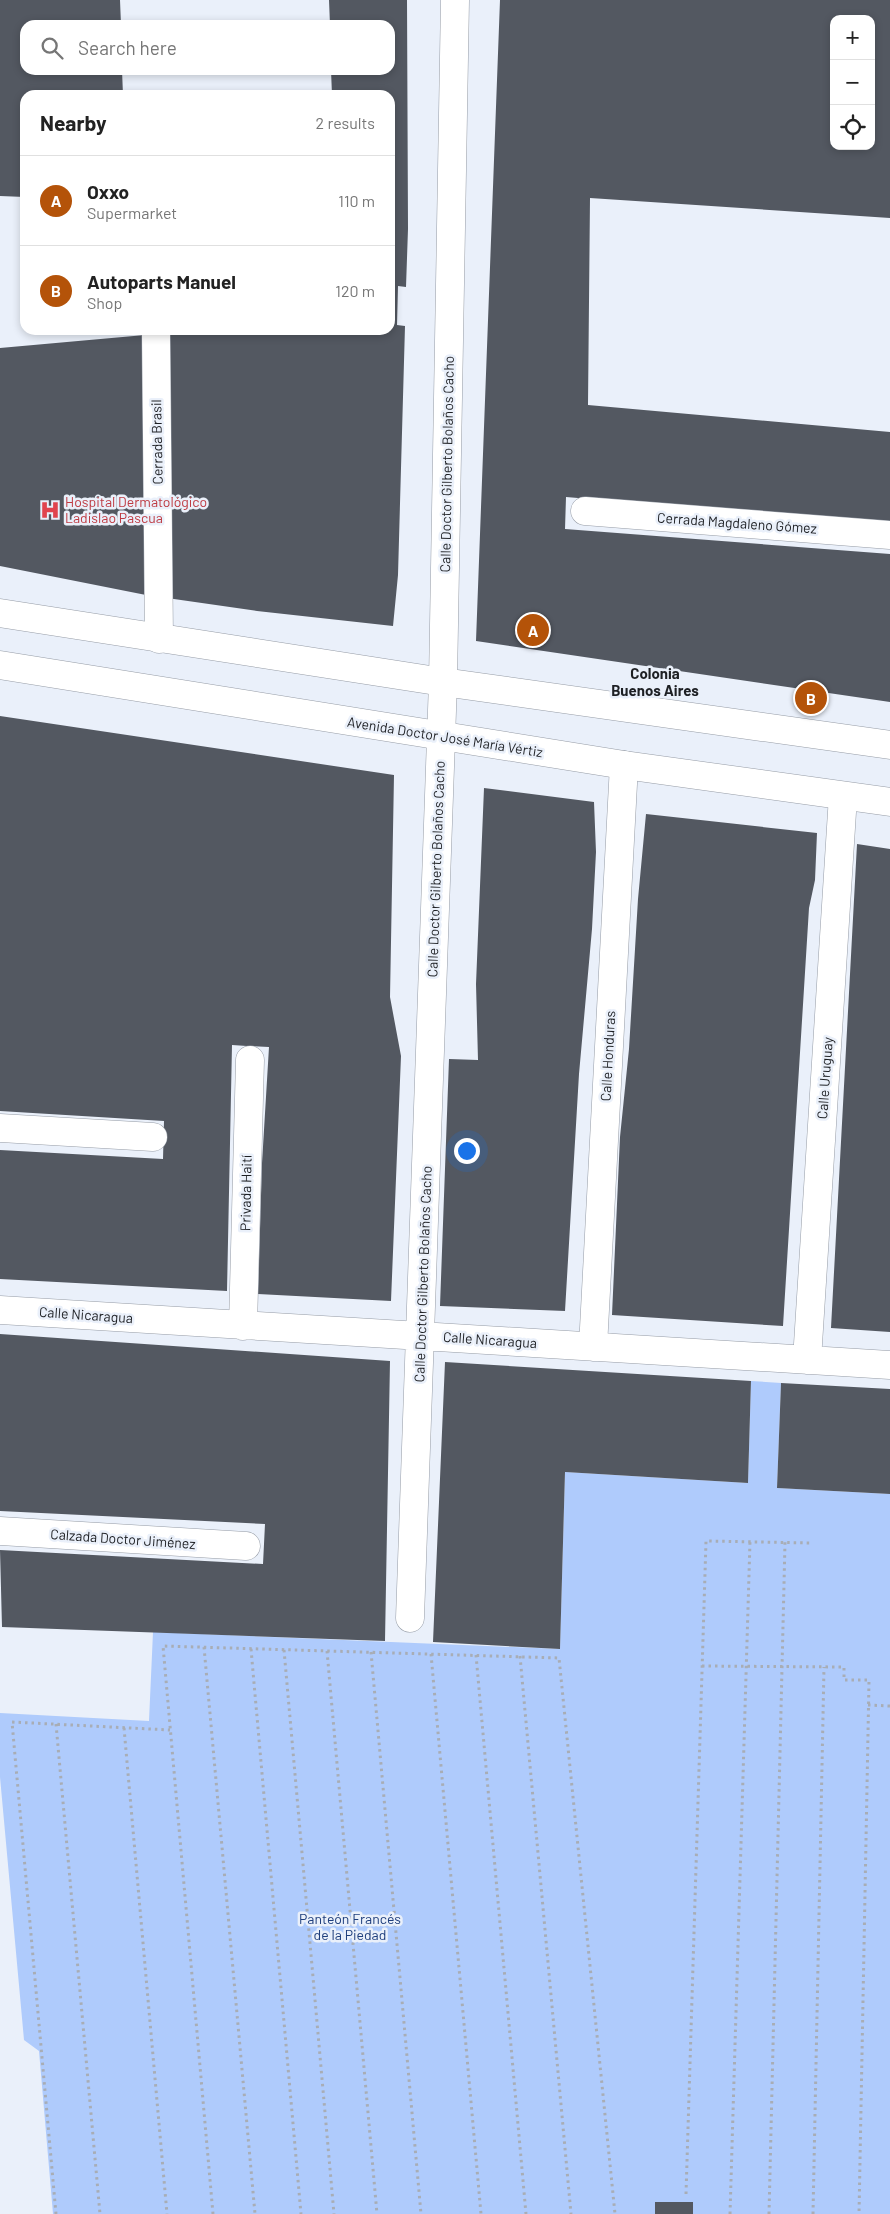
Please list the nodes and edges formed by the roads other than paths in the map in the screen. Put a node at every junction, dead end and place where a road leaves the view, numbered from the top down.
1 (455, 0) edge
2 (156, 335) edge
3 (585, 511) dead end
4 (890, 535) edge
5 (0, 613) edge
6 (159, 639) junction
7 (0, 665) edge
8 (443, 682) junction
9 (440, 736) junction
10 (890, 746) edge
11 (624, 765) junction
12 (844, 796) junction
13 (890, 802) edge
14 (250, 1060) dead end
15 (0, 1128) edge
16 (153, 1137) dead end
17 (0, 1310) edge
18 (243, 1326) junction
19 (421, 1336) junction
20 (593, 1346) junction
21 (808, 1360) junction
22 (890, 1365) edge
23 (0, 1531) edge
24 (246, 1546) dead end
25 (410, 1618) dead end

1 - 8 street, Calle Doctor Gilberto Bolaños Cacho
2 - 6 street, Cerrada Brasil
3 - 4 street, Cerrada Magdaleno Gómez
5 - 6 street
6 - 8 street
7 - 9 street, Avenida Doctor José María Vértiz
8 - 9 street, Calle Doctor Gilberto Bolaños Cacho
8 - 10 street
9 - 11 street, Avenida Doctor José María Vértiz
9 - 19 street, Calle Doctor Gilberto Bolaños Cacho
11 - 12 street, Avenida Doctor José María Vértiz
11 - 20 street, Calle Honduras
12 - 13 street, Avenida Doctor José María Vértiz
12 - 21 street, Calle Uruguay
14 - 18 street, Privada Haití
15 - 16 street
17 - 18 street, Calle Nicaragua
18 - 19 street, Calle Nicaragua
19 - 20 street, Calle Nicaragua
19 - 25 street, Calle Doctor Gilberto Bolaños Cacho
20 - 21 street, Calle Nicaragua
21 - 22 street, Calle Nicaragua
23 - 24 street, Calzada Doctor Jiménez

